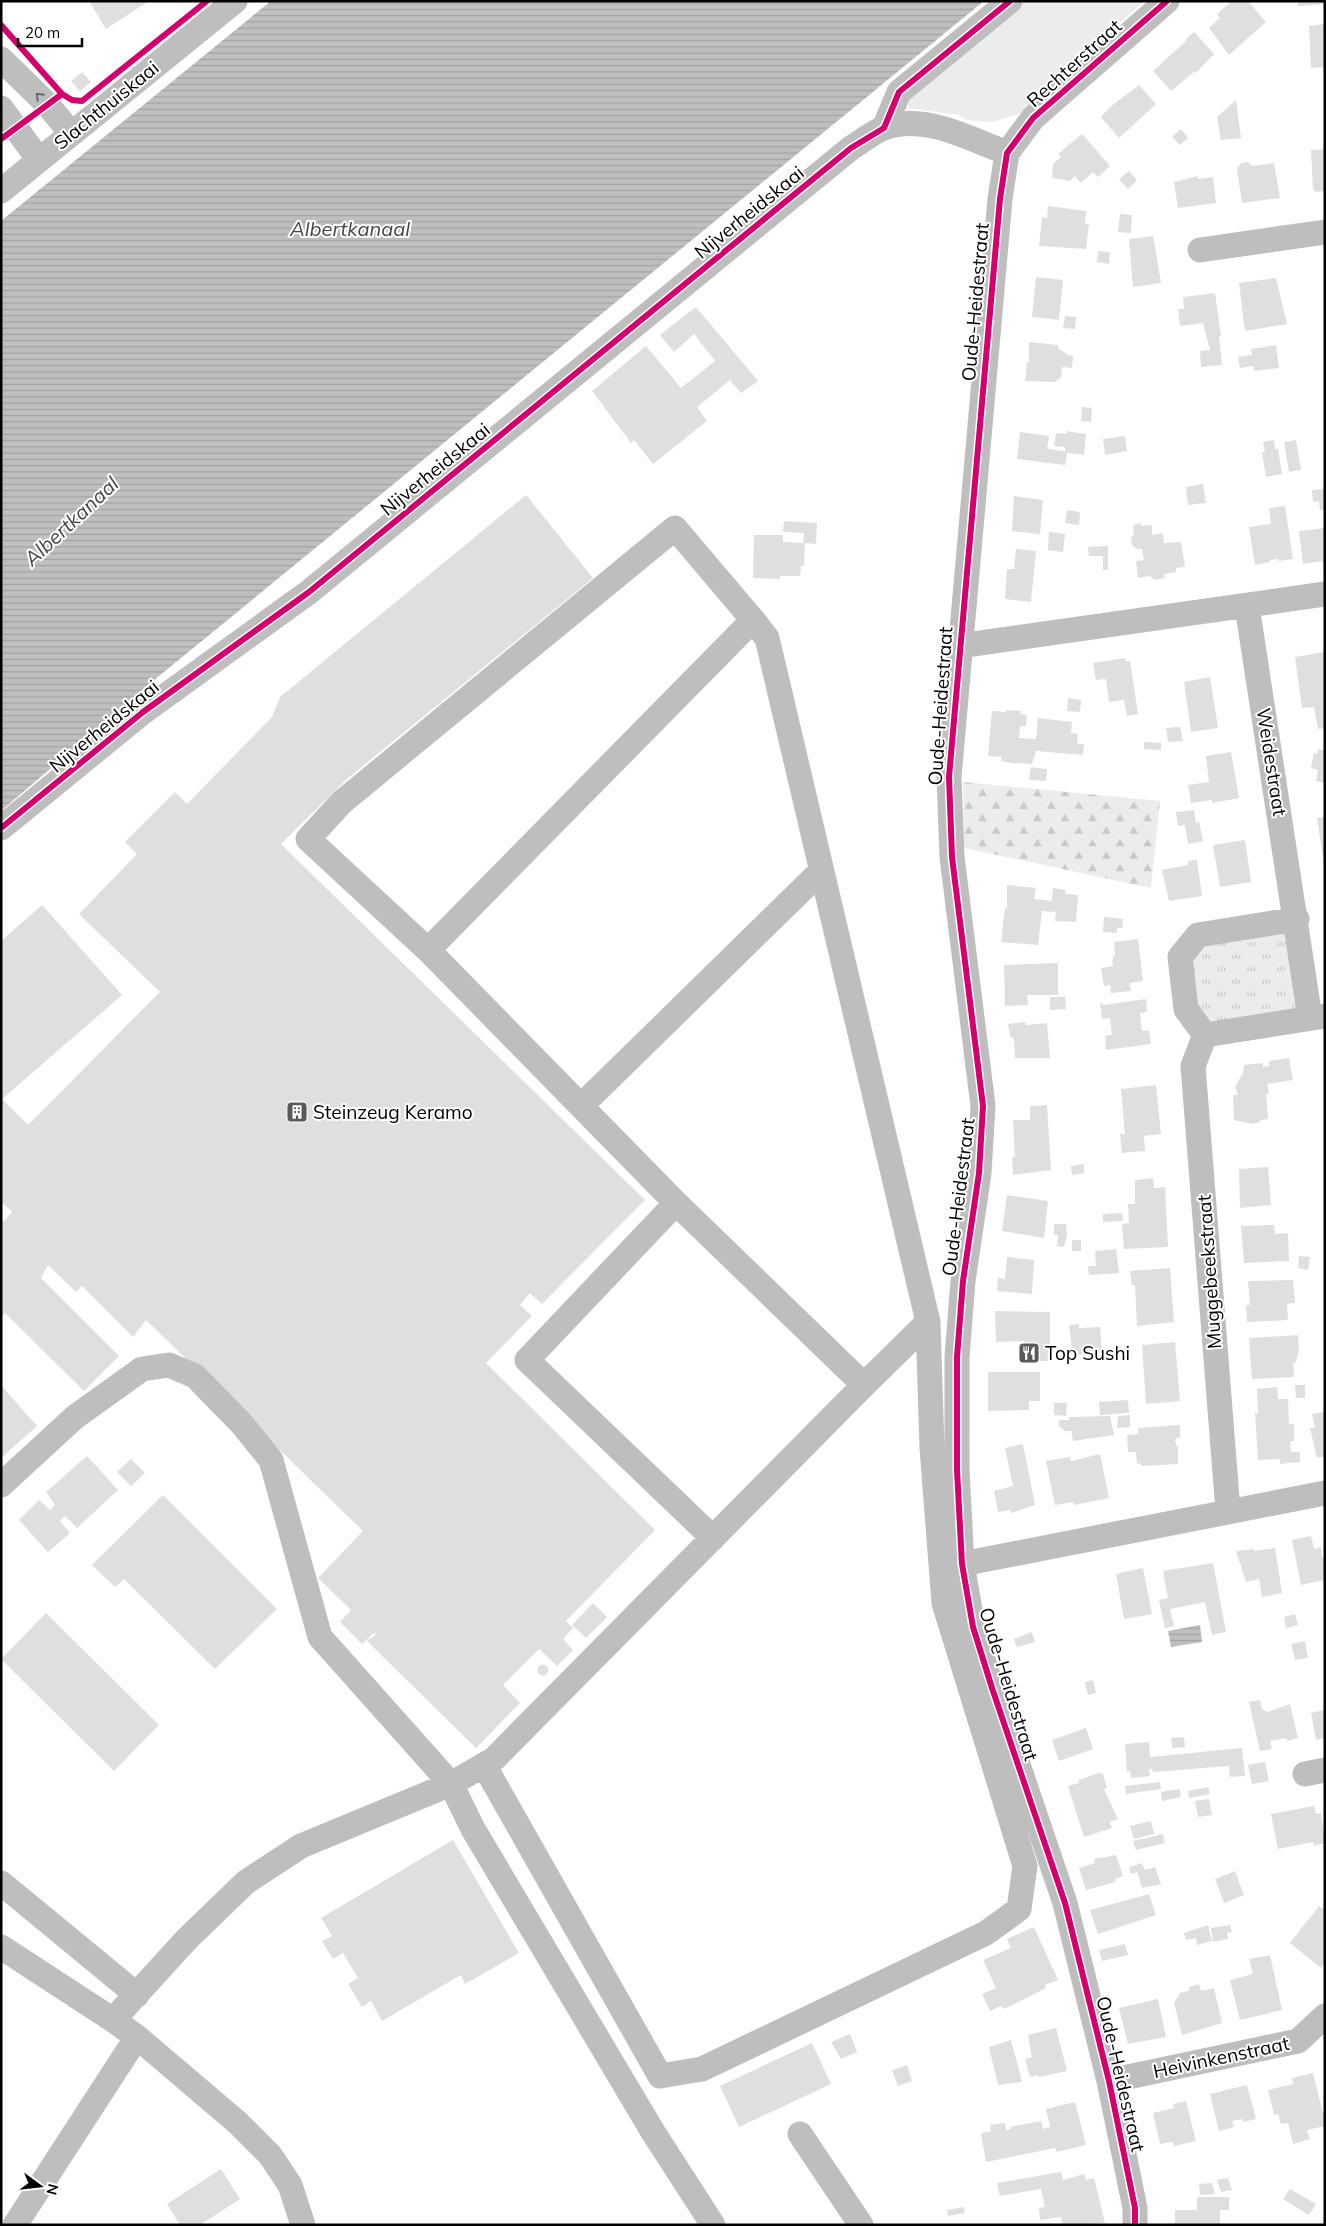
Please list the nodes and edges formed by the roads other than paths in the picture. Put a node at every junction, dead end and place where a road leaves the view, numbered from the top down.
1 (235, 1) edge
2 (1010, 1) edge
3 (1167, 1) edge
4 (1, 59) edge
5 (1, 108) edge
6 (884, 128) junction
7 (71, 133) junction
8 (1007, 153) junction
9 (39, 160) junction
10 (1, 191) edge
11 (1325, 232) edge
12 (1200, 250) dead end
13 (1325, 594) edge
14 (1247, 606) junction
15 (753, 620) junction
16 (958, 646) junction
17 (1, 828) edge
18 (821, 871) junction
19 (1297, 919) junction
20 (428, 950) junction
21 (1318, 1017) edge
22 (1205, 1035) junction
23 (582, 1105) junction
24 (676, 1203) junction
25 (928, 1322) junction
26 (864, 1385) junction
27 (1, 1485) edge
28 (1325, 1493) edge
29 (1228, 1511) junction
30 (712, 1538) junction
31 (962, 1564) junction
32 (484, 1765) junction
33 (451, 1784) junction
34 (1, 1883) edge
35 (1, 1947) edge
36 (137, 1995) junction
37 (1325, 2016) edge
38 (113, 2020) junction
39 (137, 2036) junction
40 (1109, 2081) junction
41 (800, 2134) dead end
42 (1, 2212) edge
43 (16, 2224) edge
44 (304, 2225) edge
45 (713, 2225) edge
46 (861, 2225) edge
47 (1135, 2225) edge

1 - 7 street, Slachthuiskaai
2 - 6 street
3 - 8 street, Rechterstraat
7 -> 4 street
5 - 9 street
6 - 8 street, Nijverheidskaai
6 - 17 street, Nijverheidskaai
7 - 9 street, Slachthuiskaai
8 - 16 street, Oude-Heidestraat
9 - 10 street, Slachthuiskaai
11 - 12 street
13 - 14 street, Oude-Heidestraat
14 - 16 street, Oude-Heidestraat
14 - 19 street, Weidestraat
15 - 18 street
15 - 20 street
15 - 20 street
16 - 31 street, Oude-Heidestraat
18 - 23 street
18 - 25 street
19 - 21 street, Weidestraat
19 - 22 street
20 - 23 street
21 - 22 street, Weidestraat
22 - 29 street, Muggebeekstraat
23 - 24 street
24 - 26 street
24 - 30 street
25 - 26 street
25 - 32 street
26 - 30 street
27 - 33 street
28 - 29 street
29 - 31 street
30 - 32 street
31 - 40 street, Oude-Heidestraat
32 - 33 street
33 - 36 street
33 - 45 street
34 - 36 street
35 - 38 street
36 - 38 street
37 - 40 street, Heivinkenstraat
38 - 39 street
39 - 43 street
39 - 44 street
40 - 47 street, Oude-Heidestraat
41 - 46 street
42 - 43 street

